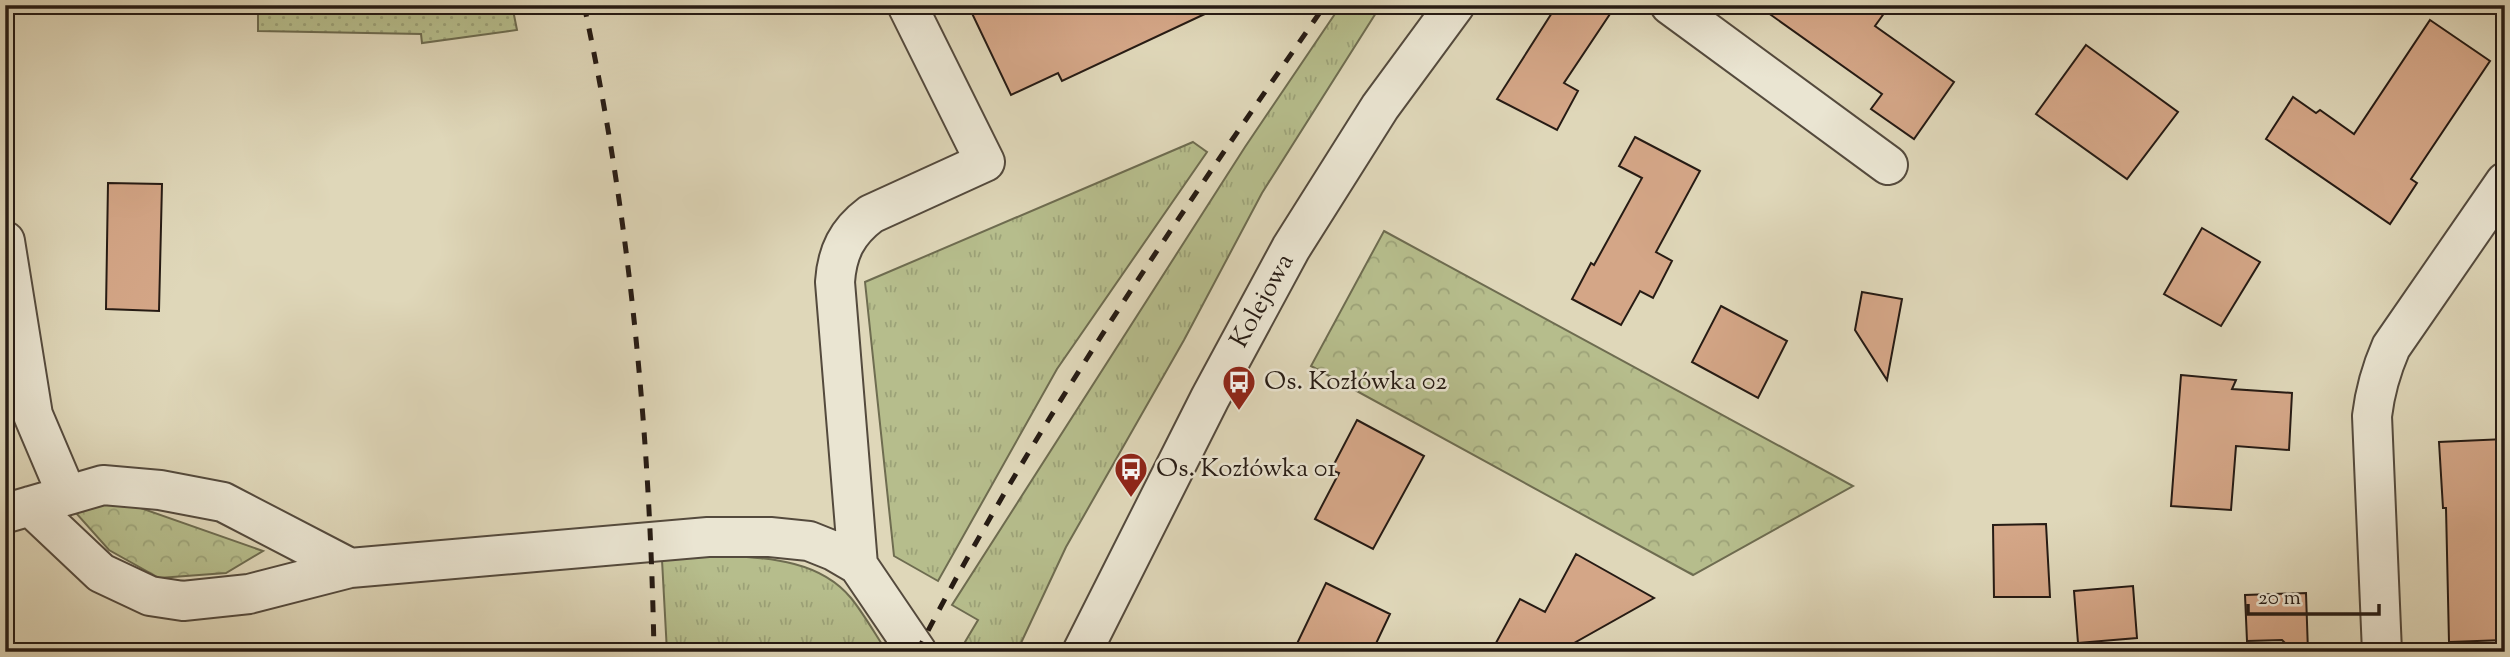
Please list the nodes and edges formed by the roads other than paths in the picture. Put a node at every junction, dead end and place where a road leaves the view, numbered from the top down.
1 (907, 5) edge
2 (1455, 5) edge
3 (1670, 5) edge
4 (1888, 165) dead end
5 (2505, 182) edge
6 (5, 241) edge
7 (67, 495) junction
8 (18, 510) edge
9 (858, 565) junction
10 (350, 568) junction
11 (917, 652) edge
12 (1082, 652) edge
13 (2382, 652) edge

1 - 9 street
2 - 12 street, Kolejowa
3 - 4 street
5 - 13 street
6 - 7 street
7 - 8 street
7 - 10 street
8 - 10 street
9 - 10 street
9 - 11 street

